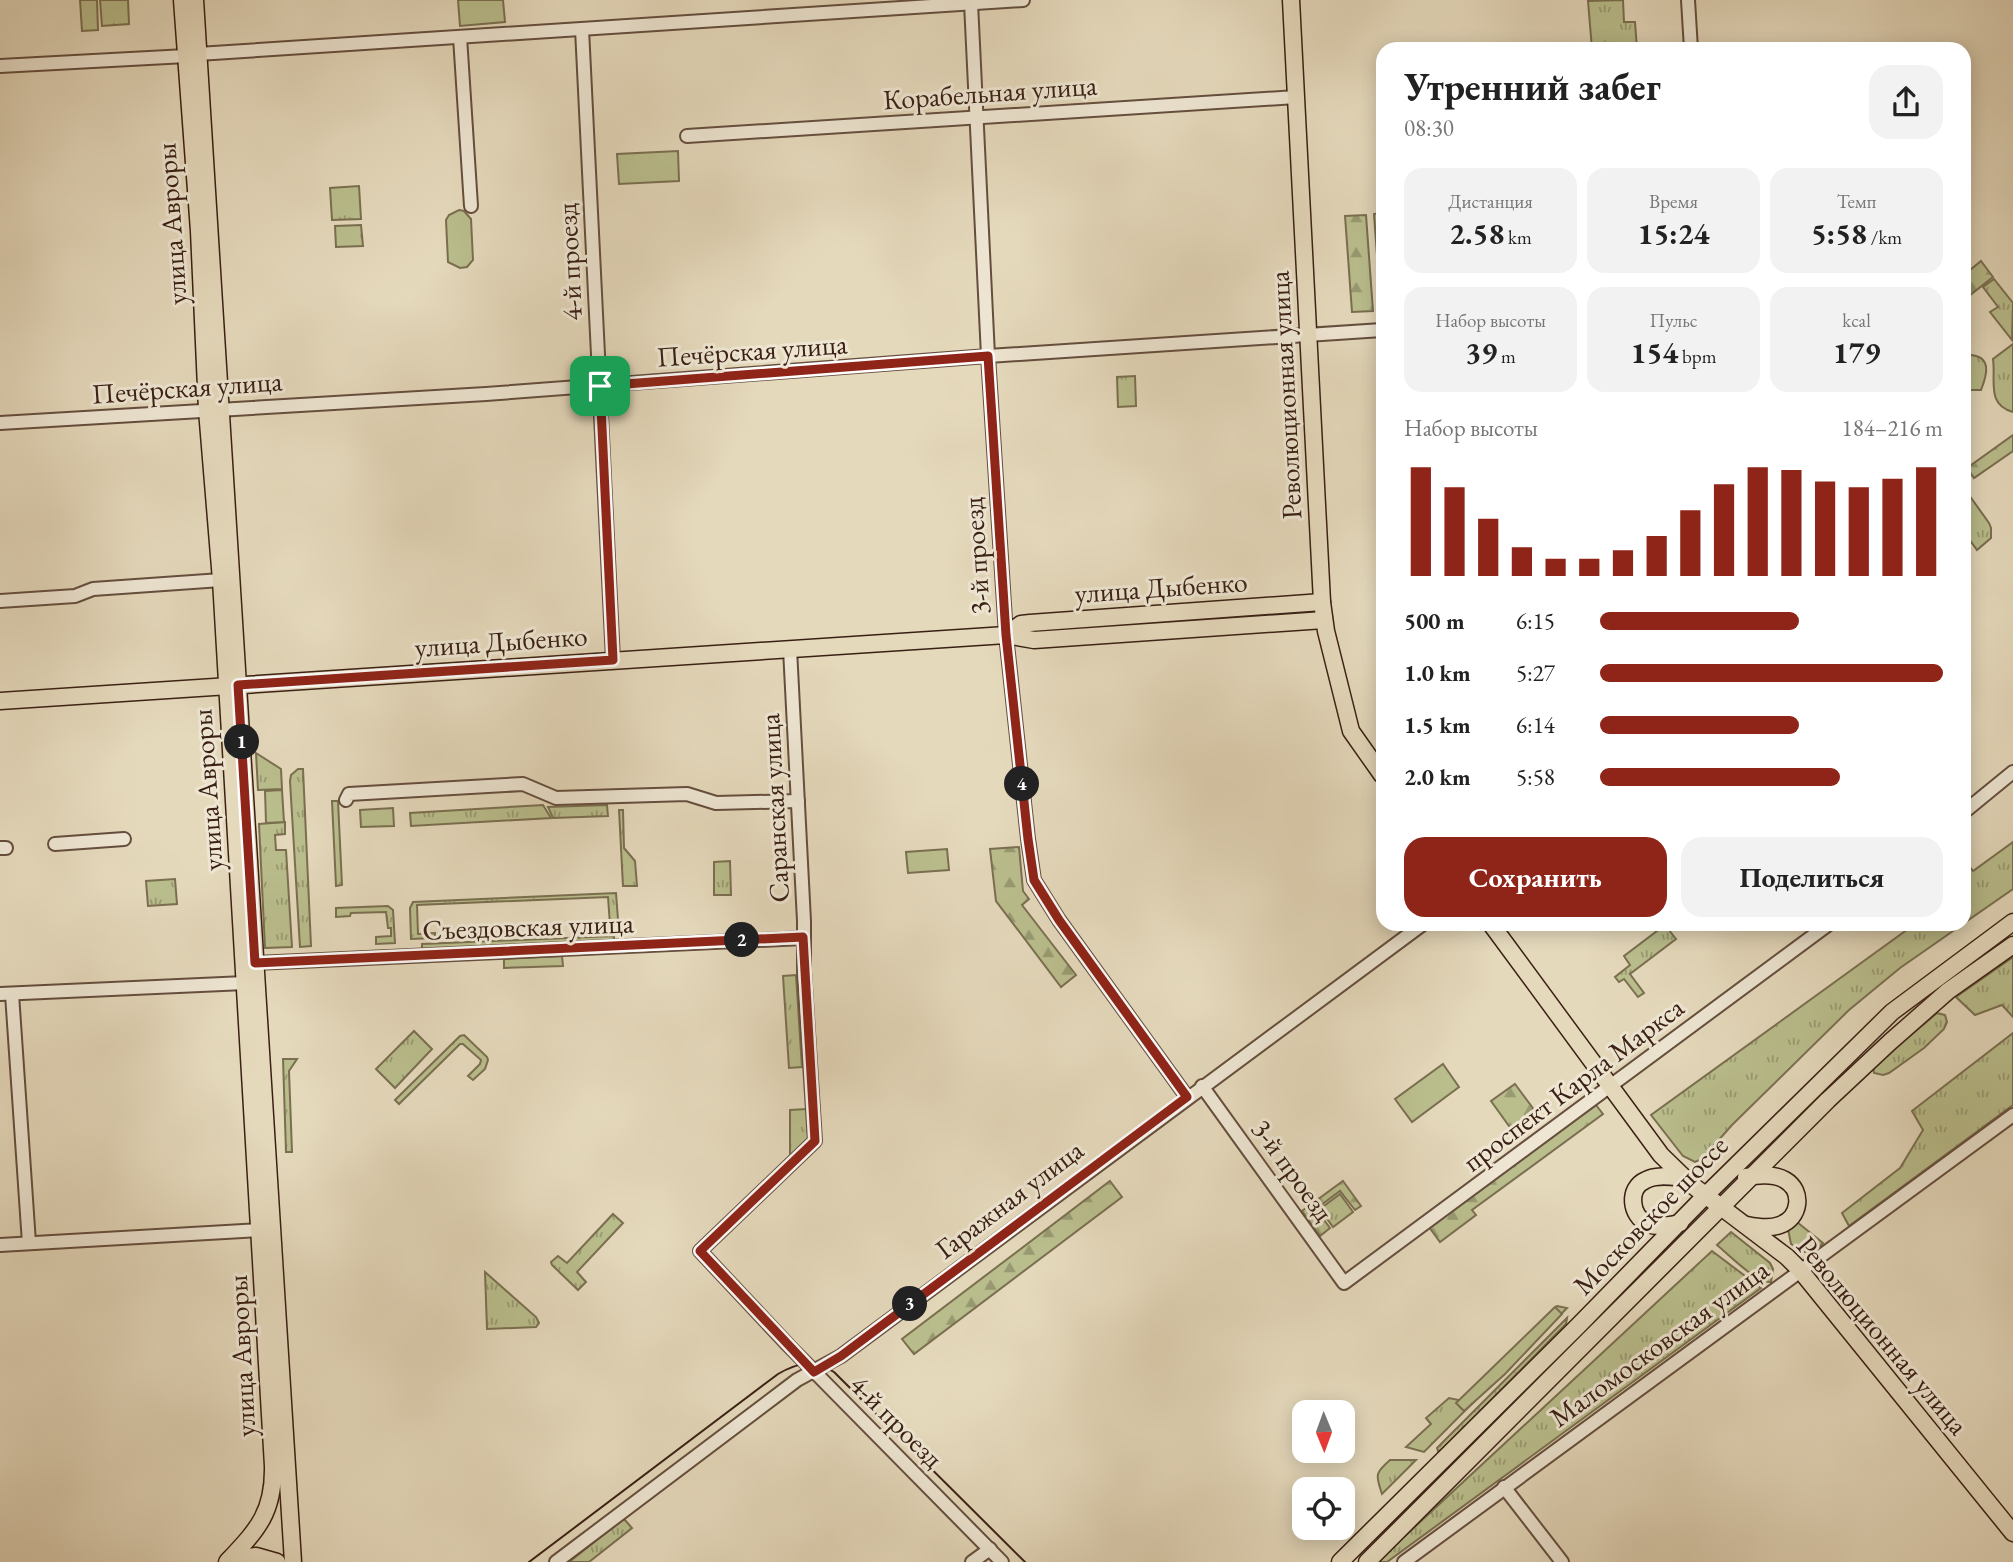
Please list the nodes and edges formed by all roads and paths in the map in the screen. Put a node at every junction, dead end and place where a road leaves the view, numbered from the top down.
1 (182, 0) edge
2 (195, 0) edge
3 (1023, 0) edge
4 (1291, 0) edge
5 (1688, 0) edge
6 (971, 3) junction
7 (582, 29) junction
8 (460, 37) junction
9 (1691, 42) edge
10 (199, 55) junction
11 (0, 66) edge
12 (1296, 97) junction
13 (976, 117) junction
14 (687, 136) dead end
15 (471, 206) dead end
16 (1376, 330) edge
17 (1308, 335) junction
18 (988, 356) junction
19 (600, 386) junction
20 (215, 410) junction
21 (0, 423) edge
22 (221, 580) junction
23 (0, 601) edge
24 (1322, 602) junction
25 (1324, 620) junction
26 (1016, 633) junction
27 (790, 649) junction
28 (613, 660) junction
29 (232, 685) junction
30 (0, 701) edge
31 (1376, 766) edge
32 (2013, 772) edge
33 (346, 800) dead end
34 (799, 801) junction
35 (1971, 806) edge
36 (124, 839) dead end
37 (55, 844) dead end
38 (2013, 922) edge
39 (1413, 931) edge
40 (1496, 931) edge
41 (1820, 931) edge
42 (2013, 934) edge
43 (803, 937) junction
44 (2013, 945) edge
45 (255, 963) junction
46 (245, 983) junction
47 (6, 994) edge
48 (1202, 1086) junction
49 (1612, 1086) junction
50 (1187, 1097) junction
51 (2013, 1115) edge
52 (1744, 1177) junction
53 (1684, 1178) junction
54 (1713, 1200) junction
55 (1686, 1222) junction
56 (1747, 1225) junction
57 (261, 1230) junction
58 (29, 1243) junction
59 (0, 1245) edge
60 (700, 1251) joint
61 (1800, 1270) junction
62 (1344, 1283) joint
63 (814, 1372) junction
64 (1504, 1487) junction
65 (2013, 1533) edge
66 (989, 1549) junction
67 (228, 1561) edge
68 (277, 1562) edge
69 (293, 1562) edge
70 (556, 1562) edge
71 (972, 1562) edge
72 (1002, 1562) edge
73 (1340, 1562) edge
74 (1351, 1562) edge
75 (1367, 1562) edge
76 (1404, 1562) edge
77 (1562, 1562) edge

1 - 10 main road, улица Авроры
2 - 10 main road, улица Авроры
3 - 6 street
4 - 12 main road, Революционная улица
5 - 9 street
6 - 7 street
6 - 13 street, 3-й проезд
7 - 8 street
7 - 19 street, 4-й проезд
8 - 10 street
8 - 15 street
10 - 11 street
10 - 20 main road, улица Авроры
12 - 13 street, Корабельная улица
12 - 17 main road, Революционная улица
13 - 14 street, Корабельная улица
13 - 18 street, 3-й проезд
16 - 17 street, Печёрская улица
17 - 18 street, Печёрская улица
17 - 24 main road, Революционная улица
18 - 19 street, Печёрская улица
18 - 26 street, 3-й проезд
19 - 20 street, Печёрская улица
19 - 28 street, 4-й проезд
20 - 21 street, Печёрская улица
20 - 22 main road, улица Авроры
20 - 29 main road, улица Авроры
22 - 23 street
22 - 29 main road, улица Авроры
24 - 25 main road, Революционная улица
24 - 26 main road, улица Дыбенко
25 - 26 main road, улица Дыбенко
25 - 31 main road, Революционная улица
26 - 27 main road, улица Дыбенко
26 - 50 street, 3-й проезд
27 - 28 main road, улица Дыбенко
27 - 34 street, Саранская улица
28 - 29 main road, улица Дыбенко
29 - 30 main road, улица Дыбенко
29 - 45 main road, улица Авроры
29 - 46 main road, улица Авроры
32 - 35 street
33 - 34 street
34 - 43 street, Саранская улица
36 - 37 street
38 - 54 main road, Московское шоссе
39 - 48 street, Гаражная улица
40 - 49 main road, Революционная улица
41 - 49 street, проспект Карла Маркса
42 - 52 main road, Московское шоссе
43 - 45 street, Съездовская улица
43 - 60 street, Саранская улица
44 - 52 main road, Московское шоссе
45 - 69 main road, улица Авроры
46 - 47 street
46 - 57 main road, улица Авроры
47 - 58 street
48 - 50 street, Гаражная улица
48 - 62 street, 3-й проезд
49 - 53 main road, Революционная улица
49 - 62 street, проспект Карла Маркса
50 - 63 street, Гаражная улица
51 - 61 street, Маломосковская улица
52 - 54 main road, Московское шоссе
52 - 56 main road
53 - 54 main road, Революционная улица
53 - 55 main road
54 - 55 main road, Московское шоссе
54 - 56 main road, Революционная улица
54 - 75 main road, Московское шоссе
55 - 73 main road, Московское шоссе
55 - 74 main road, Московское шоссе
56 - 61 main road, Революционная улица
57 - 58 street
57 - 67 main road, улица Авроры
58 - 59 street
60 - 63 street, 4-й проезд
61 - 64 street, Маломосковская улица
61 - 65 main road, Революционная улица
63 - 66 street, 4-й проезд
63 - 70 street, Гаражная улица
64 - 76 street, Маломосковская улица
64 - 77 street
66 - 71 street
66 - 72 street, 4-й проезд
67 - 68 main road

